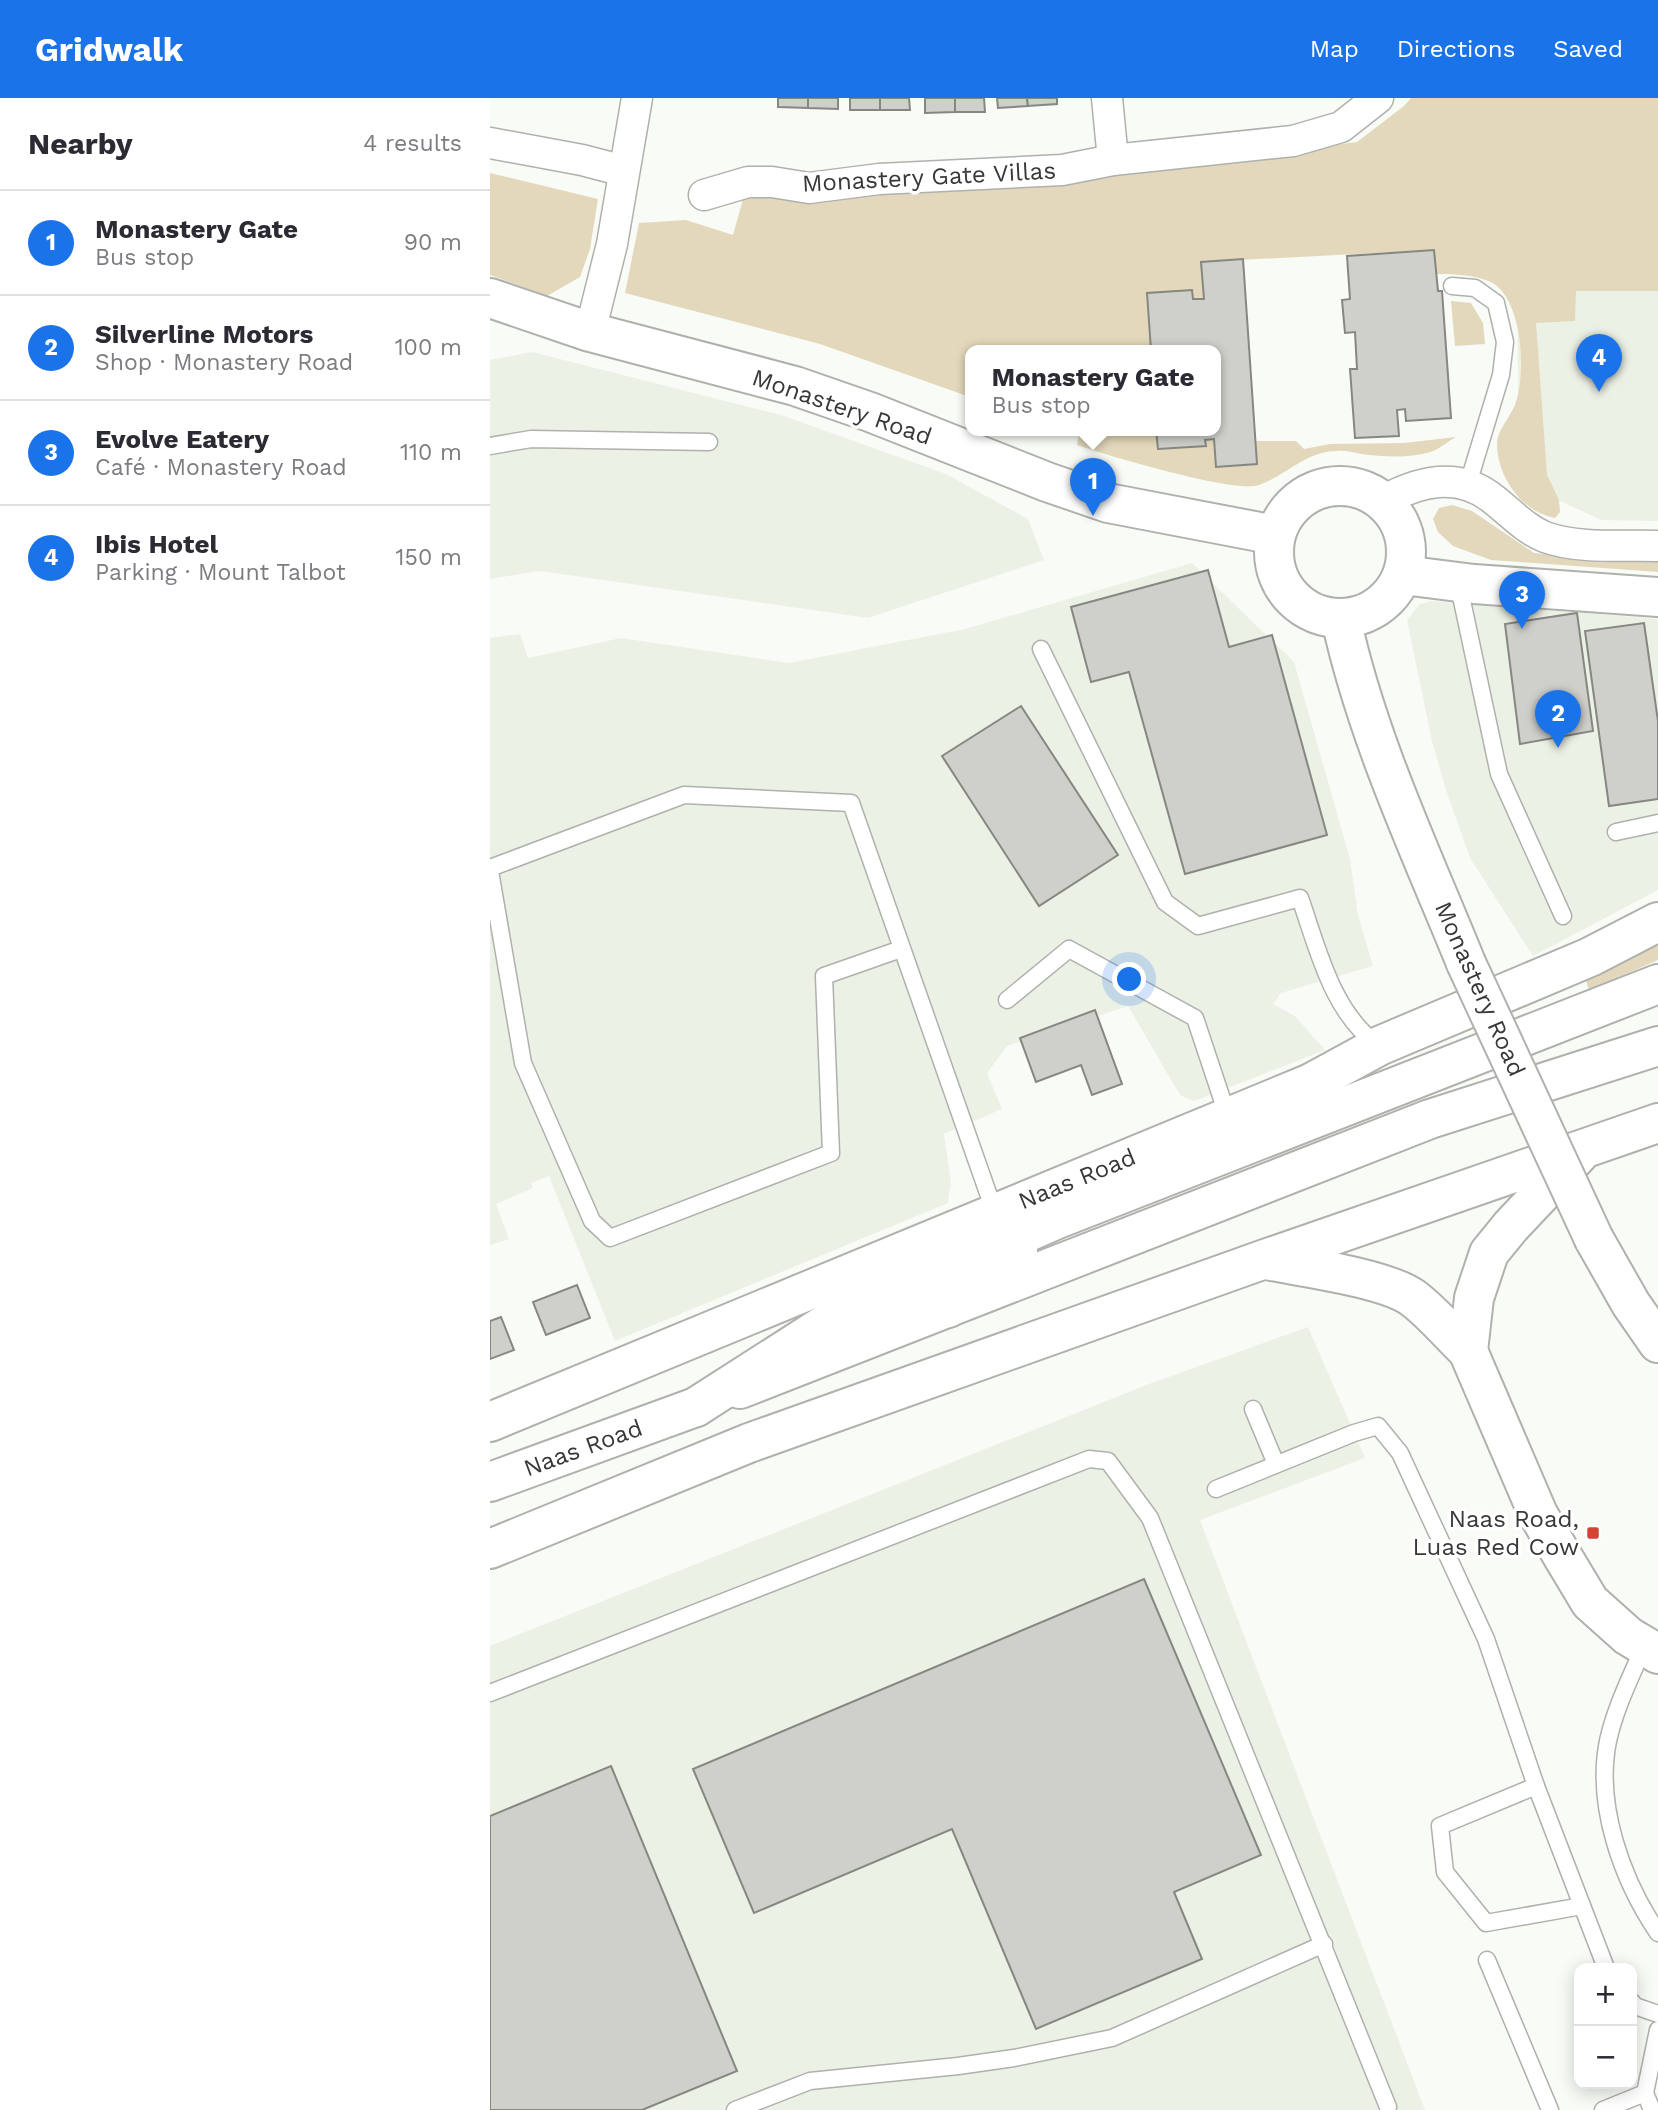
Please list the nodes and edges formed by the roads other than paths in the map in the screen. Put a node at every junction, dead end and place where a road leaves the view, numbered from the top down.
1 (637, 98) edge
2 (1107, 98) edge
3 (1378, 98) edge
4 (490, 143) edge
5 (1113, 160) junction
6 (624, 171) junction
7 (704, 195) dead end
8 (1452, 286) dead end
9 (490, 298) edge
10 (590, 332) junction
11 (709, 442) dead end
12 (490, 446) edge
13 (1468, 484) junction
14 (1382, 501) junction
15 (1275, 535) junction
16 (1658, 546) edge
17 (1403, 575) junction
18 (1458, 582) junction
19 (1658, 597) edge
20 (1341, 619) junction
21 (1041, 649) dead end
22 (1658, 822) edge
23 (1616, 832) dead end
24 (490, 870) edge
25 (1563, 916) dead end
26 (1658, 922) edge
27 (901, 949) junction
28 (1658, 984) edge
29 (1007, 1000) dead end
30 (1379, 1046) junction
31 (1658, 1046) edge
32 (1228, 1117) junction
33 (1658, 1123) edge
34 (1583, 1149) junction
35 (995, 1213) junction
36 (1055, 1220) junction
37 (1265, 1259) junction
38 (948, 1308) junction
39 (1658, 1343) edge
40 (1468, 1351) junction
41 (696, 1407) junction
42 (1253, 1409) dead end
43 (490, 1422) edge
44 (1276, 1464) junction
45 (490, 1482) edge
46 (1216, 1489) dead end
47 (490, 1549) edge
48 (1651, 1650) edge
49 (490, 1693) edge
50 (1536, 1786) junction
51 (1582, 1906) junction
52 (1658, 1933) edge
53 (1324, 1944) junction
54 (1487, 1960) dead end
55 (1604, 1963) edge
56 (1637, 2007) edge
57 (1658, 2014) edge
58 (1658, 2030) edge
59 (1645, 2093) junction
60 (1388, 2108) dead end
61 (735, 2110) edge
62 (1550, 2110) edge
63 (1603, 2110) edge
64 (1652, 2110) edge

1 - 6 street
2 - 5 street
3 - 5 street, Monastery Gate Villas
4 - 6 street
5 - 7 street, Monastery Gate Villas
6 - 10 street
8 - 13 lane
9 - 10 main road, Monastery Road
10 - 15 main road, Monastery Road
11 - 12 lane
13 - 14 street
13 - 16 street
14 - 15 main road
14 - 17 main road
15 - 20 main road
17 - 18 main road
17 - 20 main road
18 - 19 main road
18 - 25 lane
20 - 39 main road, Monastery Road, bridge
21 - 30 lane
22 - 23 lane
24 - 27 lane
24 - 27 lane
26 - 30 main road, Naas Road
27 - 35 lane
28 - 36 main road
29 - 32 lane
30 - 32 main road, Naas Road
31 - 38 main road, Naas Road
32 - 35 main road, Naas Road
33 - 34 main road
34 - 37 main road
34 - 40 main road
35 - 43 main road, Naas Road
36 - 38 main road
36 - 41 main road
37 - 40 main road
37 - 47 main road
38 - 41 main road, Naas Road
40 - 48 main road
41 - 45 main road, Naas Road
42 - 44 lane
44 - 46 lane
44 - 50 lane
48 - 52 lane
49 - 53 lane
50 - 51 lane
50 - 51 lane
51 - 55 lane
53 - 60 lane
53 - 61 lane
54 - 62 lane
56 - 57 lane
58 - 59 lane
59 - 63 lane
59 - 64 lane

